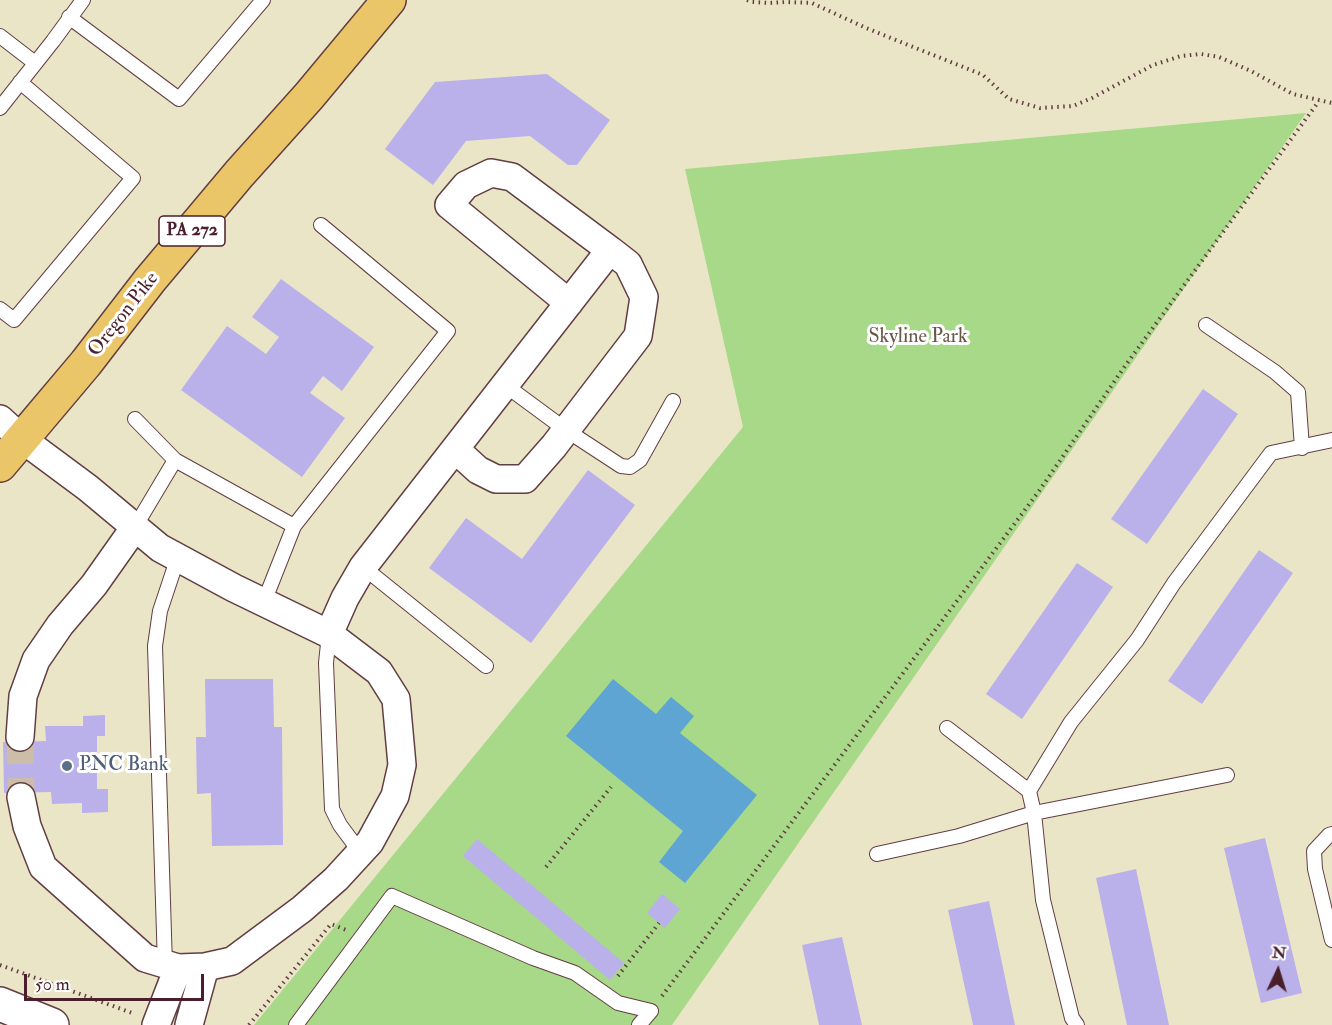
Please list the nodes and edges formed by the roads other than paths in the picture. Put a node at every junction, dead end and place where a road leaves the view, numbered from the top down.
1 (83, 0) edge
2 (263, 0) edge
3 (389, 0) edge
4 (69, 17) junction
5 (0, 36) edge
6 (35, 63) junction
7 (20, 82) junction
8 (0, 108) edge
9 (321, 225) dead end
10 (610, 250) junction
11 (569, 303) junction
12 (0, 309) edge
13 (1206, 325) dead end
14 (505, 385) junction
15 (673, 401) dead end
16 (135, 419) dead end
17 (11, 429) edge
18 (566, 430) junction
19 (1332, 441) edge
20 (1302, 448) junction
21 (455, 449) junction
22 (175, 460) junction
23 (0, 465) edge
24 (294, 526) junction
25 (135, 527) junction
26 (178, 557) junction
27 (363, 567) junction
28 (264, 602) junction
29 (329, 634) junction
30 (486, 666) dead end
31 (947, 728) dead end
32 (20, 737) tunnel mouth
33 (1227, 775) dead end
34 (1029, 791) junction
35 (21, 797) tunnel mouth
36 (1034, 813) junction
37 (1332, 834) edge
38 (360, 852) junction
39 (877, 854) dead end
40 (1332, 940) edge
41 (171, 967) junction
42 (204, 967) junction
43 (0, 1004) edge
44 (157, 1023) edge
45 (1073, 1023) edge
46 (52, 1025) edge
47 (189, 1025) edge
48 (296, 1025) edge
49 (639, 1025) edge

1 - 4 lane
2 - 4 lane
3 - 17 main road, Oregon Pike / PA 272
4 - 6 lane
5 - 6 lane
6 - 7 lane
7 - 8 lane
7 - 12 lane
9 - 24 lane
10 - 11 street
10 - 11 street
10 - 18 street
11 - 14 street
13 - 20 lane
14 - 18 lane
14 - 21 street
15 - 18 lane
16 - 22 lane
17 - 23 main road, Oregon Pike / PA 272
17 - 25 street
18 - 21 street
19 - 20 lane
20 - 34 lane
21 - 27 street
22 - 24 lane
22 - 25 lane
24 - 28 lane
25 - 26 street
25 - 32 street
26 - 28 street
26 - 41 lane
27 - 29 street
27 - 30 lane
28 - 29 street
29 - 38 lane
29 - 38 street
31 - 34 lane
33 - 36 lane
34 - 36 lane
35 - 41 street
36 - 39 lane
36 - 45 lane
37 - 40 lane
38 - 42 street
41 - 42 street
41 - 44 street
42 - 47 street
43 - 46 street
48 - 49 lane

